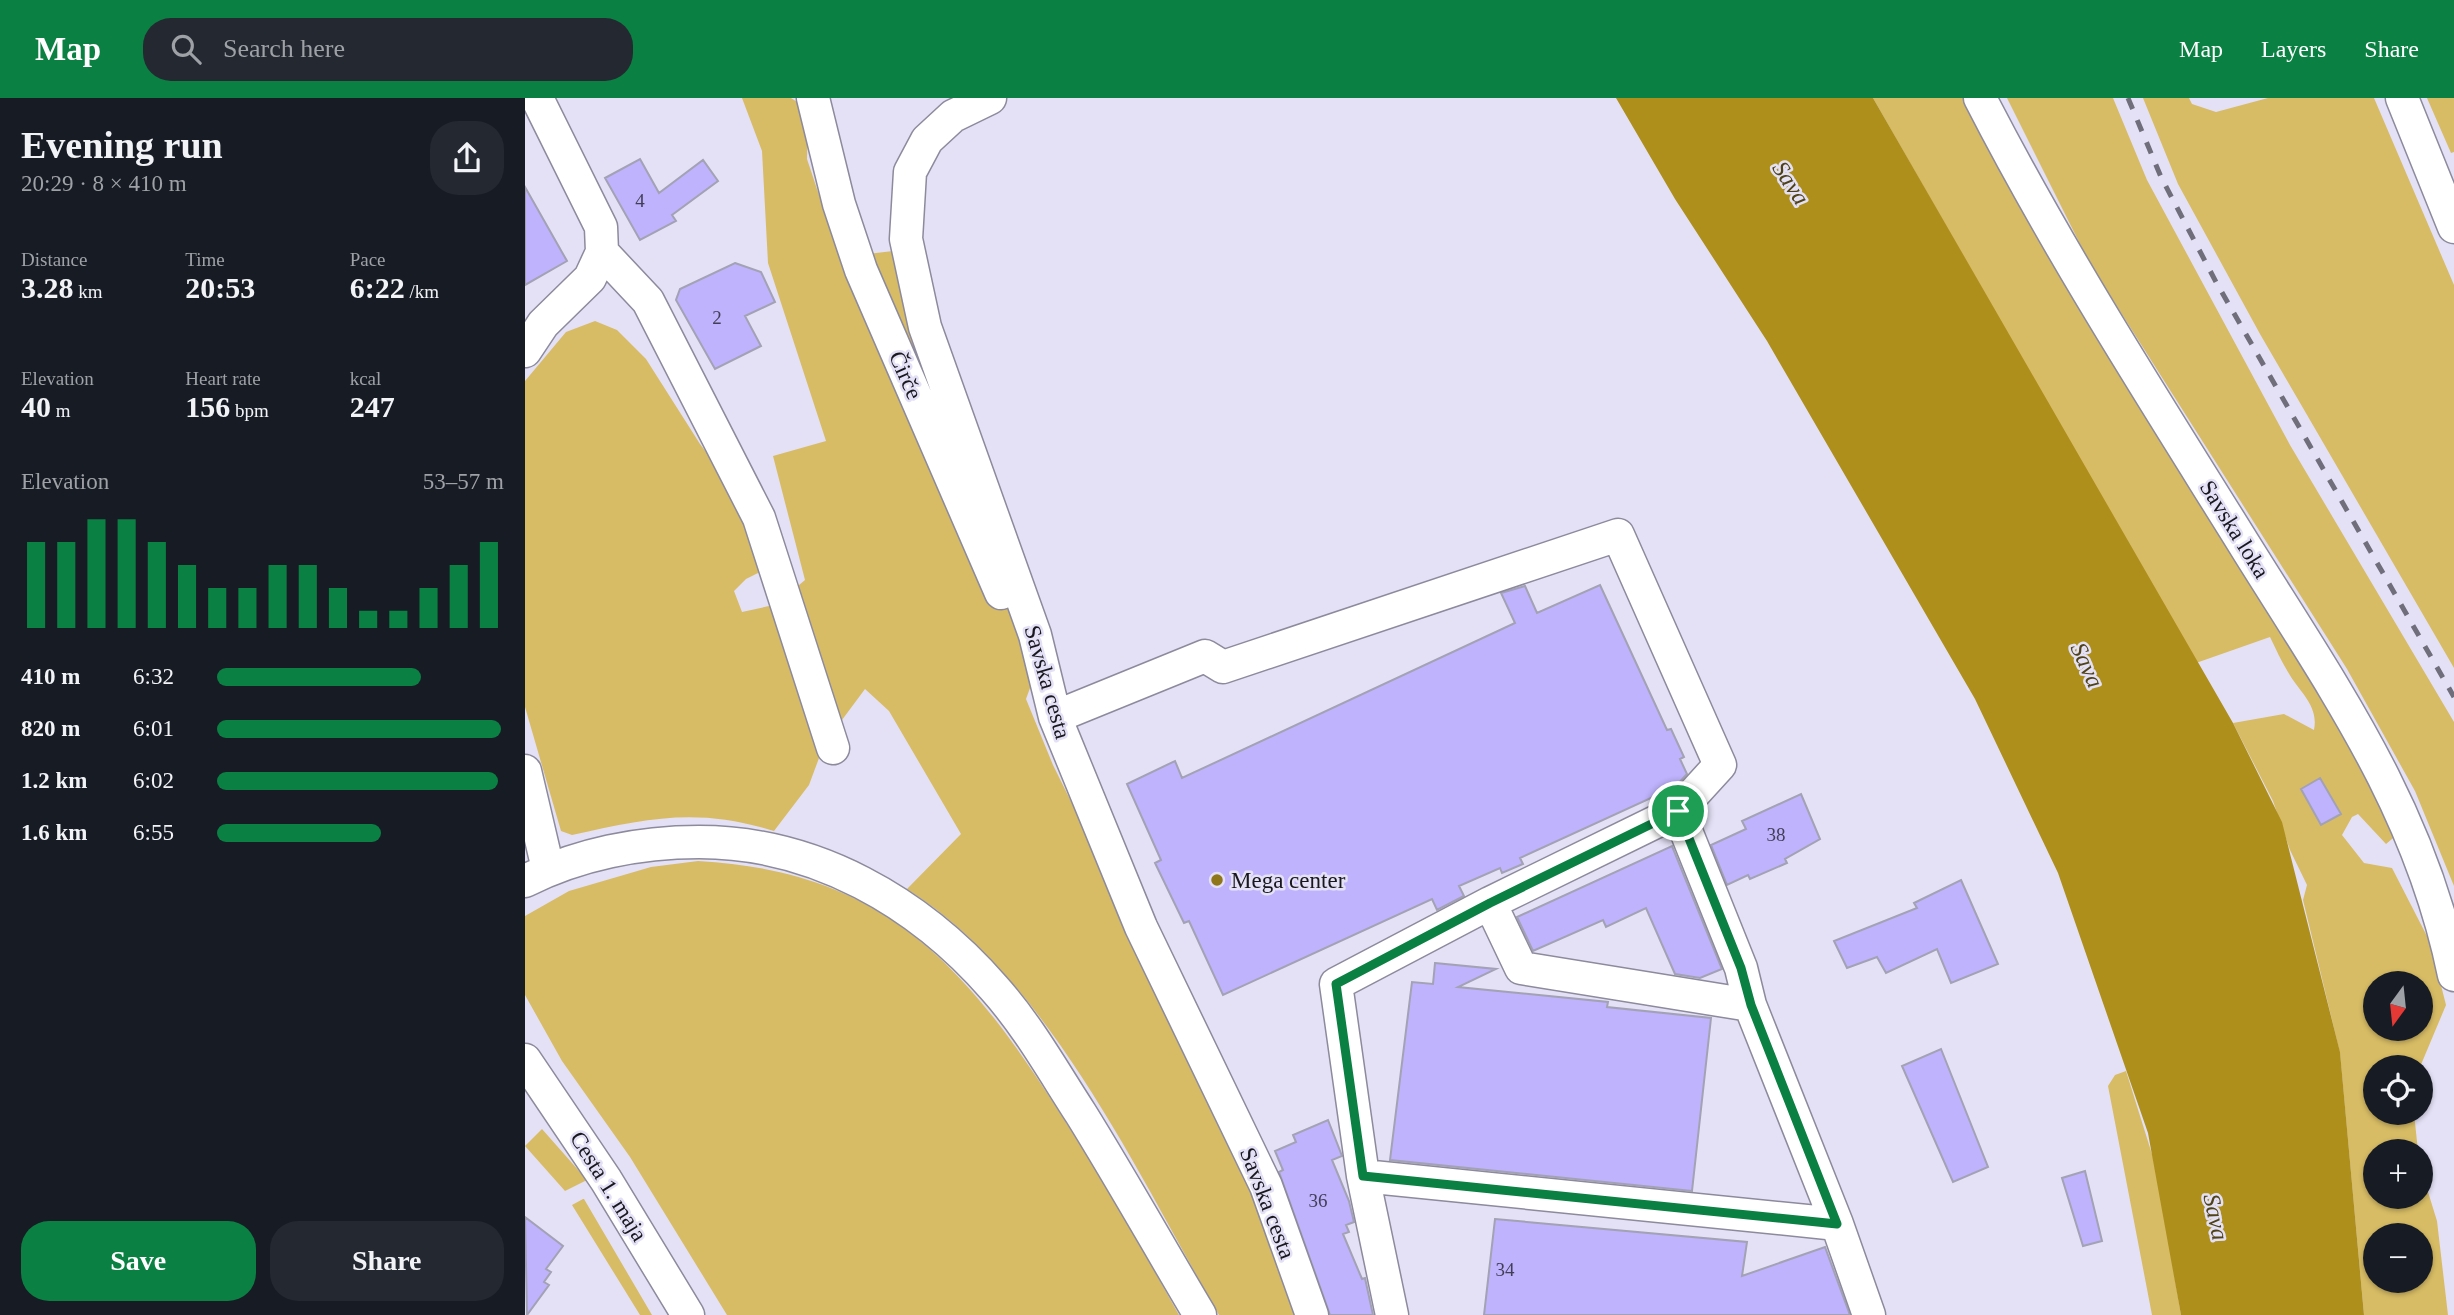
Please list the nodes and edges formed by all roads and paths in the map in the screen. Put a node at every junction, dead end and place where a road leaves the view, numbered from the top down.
1 (537, 98) edge
2 (813, 98) edge
3 (990, 98) edge
4 (1980, 98) edge
5 (2402, 98) edge
6 (2454, 227) edge
7 (602, 252) junction
8 (525, 351) edge
9 (1035, 635) junction
10 (1055, 717) junction
11 (833, 748) dead end
12 (525, 771) edge
13 (1678, 811) junction
14 (537, 875) edge
15 (1490, 903) junction
16 (2454, 975) edge
17 (1751, 1005) junction
18 (525, 1060) edge
19 (1363, 1176) junction
20 (1837, 1224) junction
21 (688, 1315) edge
22 (1200, 1315) edge
23 (1312, 1315) edge
24 (1392, 1315) edge
25 (1869, 1315) edge

1 - 7 street
2 - 9 street, Čirče
3 - 9 street, Savska cesta
4 - 16 street, Savska loka
5 - 6 street
7 - 8 street
7 - 11 street
9 - 10 street, Savska cesta
10 - 13 street
10 - 23 street, Savska cesta
12 - 14 street
13 - 15 street
13 - 17 street
14 - 22 street
15 - 17 street
15 - 19 street
17 - 20 street
18 - 21 street, Cesta 1. maja
19 - 20 street
19 - 24 street
20 - 25 street

